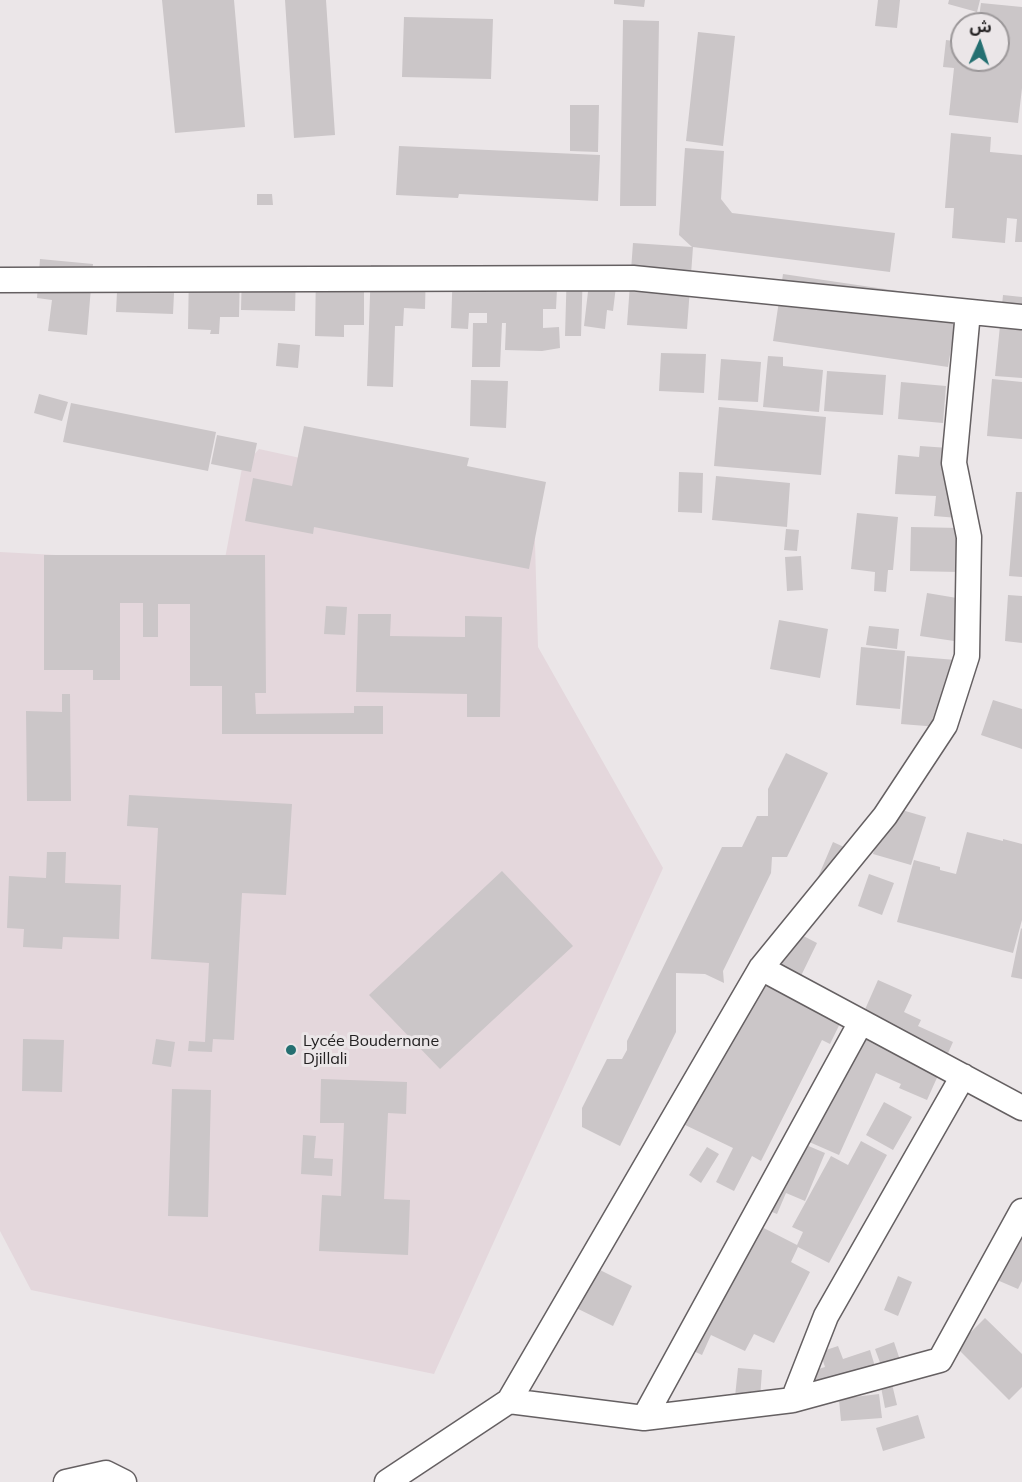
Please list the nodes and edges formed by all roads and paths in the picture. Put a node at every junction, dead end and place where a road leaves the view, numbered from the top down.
1 (0, 280) edge
2 (968, 312) junction
3 (1022, 317) edge
4 (761, 968) junction
5 (861, 1022) junction
6 (963, 1076) junction
7 (1022, 1108) edge
8 (1022, 1211) edge
9 (793, 1400) junction
10 (509, 1401) junction
11 (644, 1418) junction
12 (66, 1482) edge
13 (124, 1482) edge
14 (387, 1482) edge

1 - 2 street
2 - 3 street
2 - 4 street
4 - 5 street
4 - 10 street
5 - 6 street
5 - 11 street
6 - 7 street
6 - 9 street
8 - 9 street
9 - 11 street
10 - 11 street
10 - 14 street
12 - 13 street

